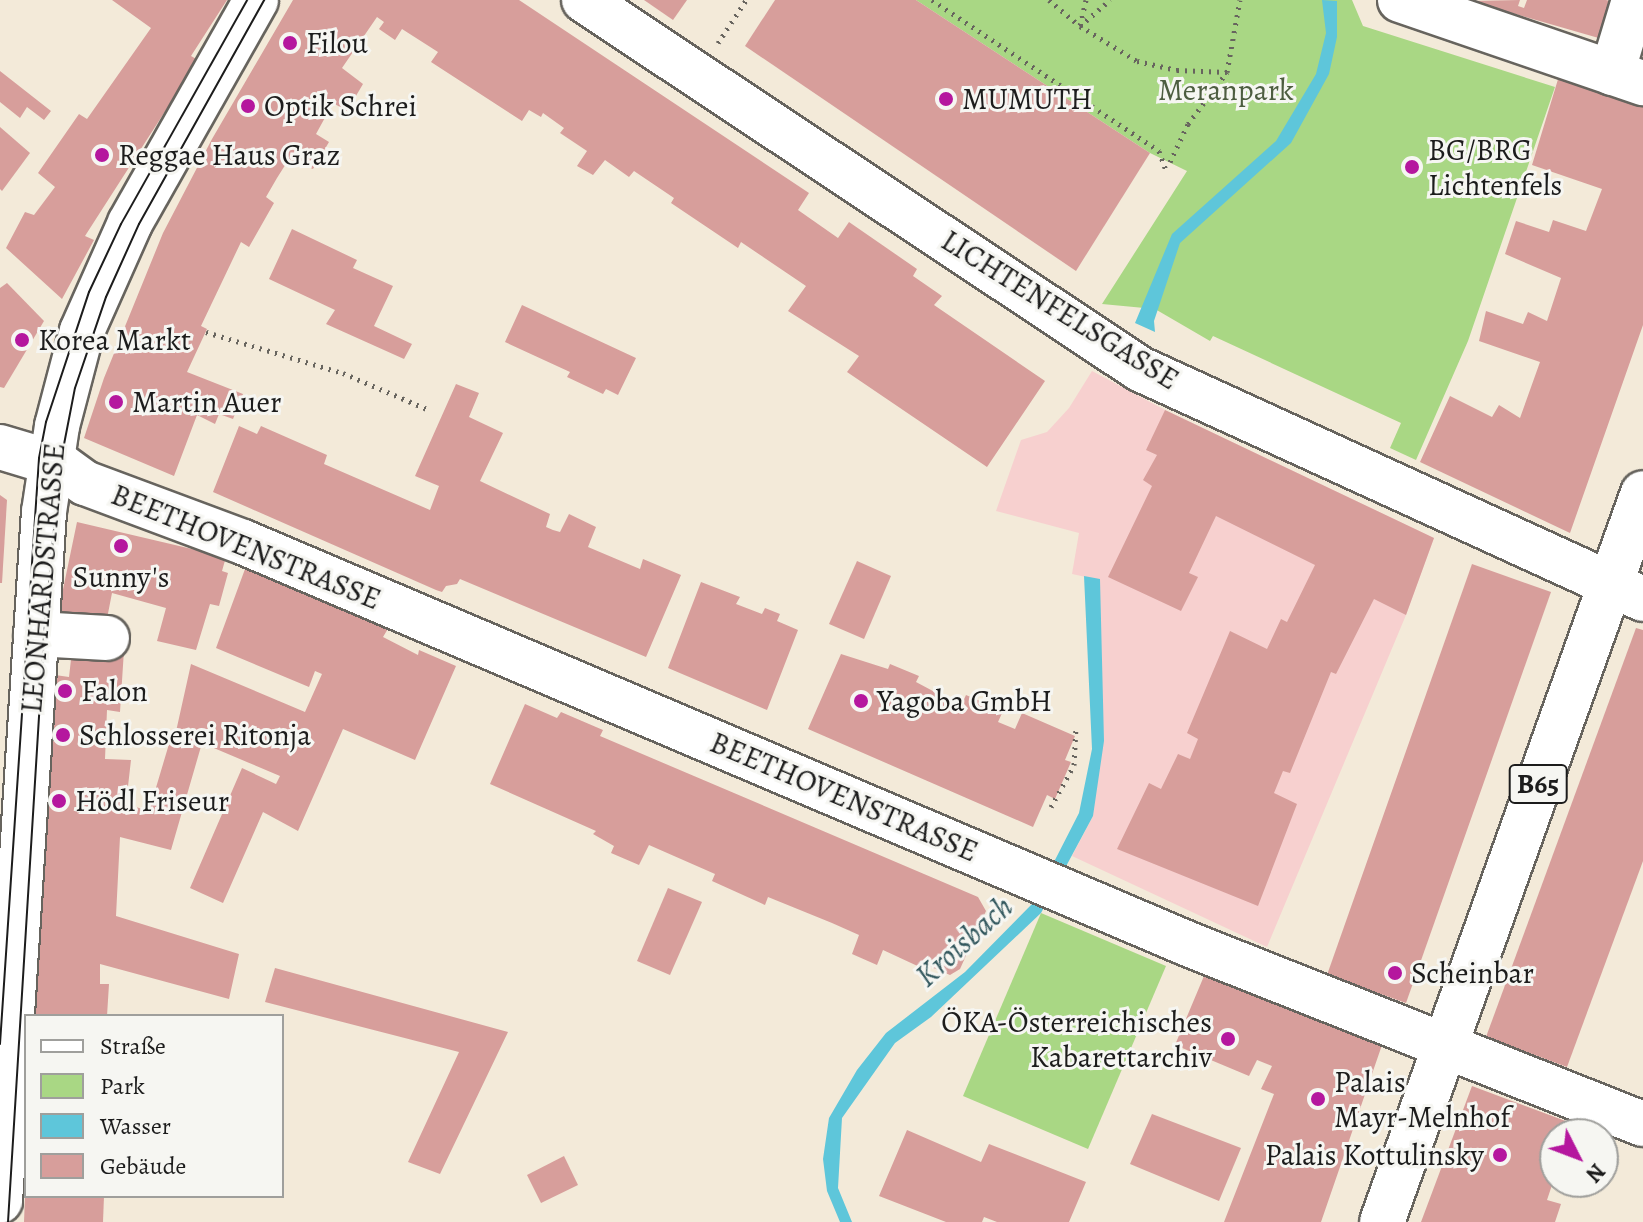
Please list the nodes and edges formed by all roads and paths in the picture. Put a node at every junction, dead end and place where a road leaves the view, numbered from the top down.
1 (256, 0) edge
2 (584, 0) edge
3 (746, 0) edge
4 (932, 0) edge
5 (1049, 0) edge
6 (1086, 0) edge
7 (1110, 0) edge
8 (1240, 0) edge
9 (1400, 0) edge
10 (1634, 0) edge
11 (942, 3) edge
12 (1080, 26) junction
13 (712, 52) dead end
14 (1227, 72) junction
15 (1628, 78) edge
16 (1170, 162) dead end
17 (1166, 170) dead end
18 (206, 332) dead end
19 (427, 409) dead end
20 (0, 447) edge
21 (50, 462) junction
22 (1643, 493) edge
23 (1626, 592) edge
24 (36, 634) junction
25 (107, 638) dead end
26 (1076, 728) dead end
27 (1051, 807) dead end
28 (1446, 1047) junction
29 (1643, 1124) edge
30 (0, 1201) edge
31 (1382, 1222) edge

1 - 21 street, LEONHARDSTRASSE
2 - 23 street, LICHTENFELSGASSE
3 - 13 path
4 - 11 path
5 - 12 path
6 - 12 path
7 - 12 path
8 - 14 path
9 - 15 street
10 - 15 street
11 - 17 path
12 - 14 path
14 - 16 path
18 - 19 path
20 - 21 street, BEETHOVENSTRASSE
21 - 24 street, LEONHARDSTRASSE
21 - 28 street, BEETHOVENSTRASSE
22 - 23 street, B65
23 - 28 street, B65
24 - 25 street
24 - 30 street, LEONHARDSTRASSE
26 - 27 path
28 - 29 street, BEETHOVENSTRASSE
28 - 31 street, B65

